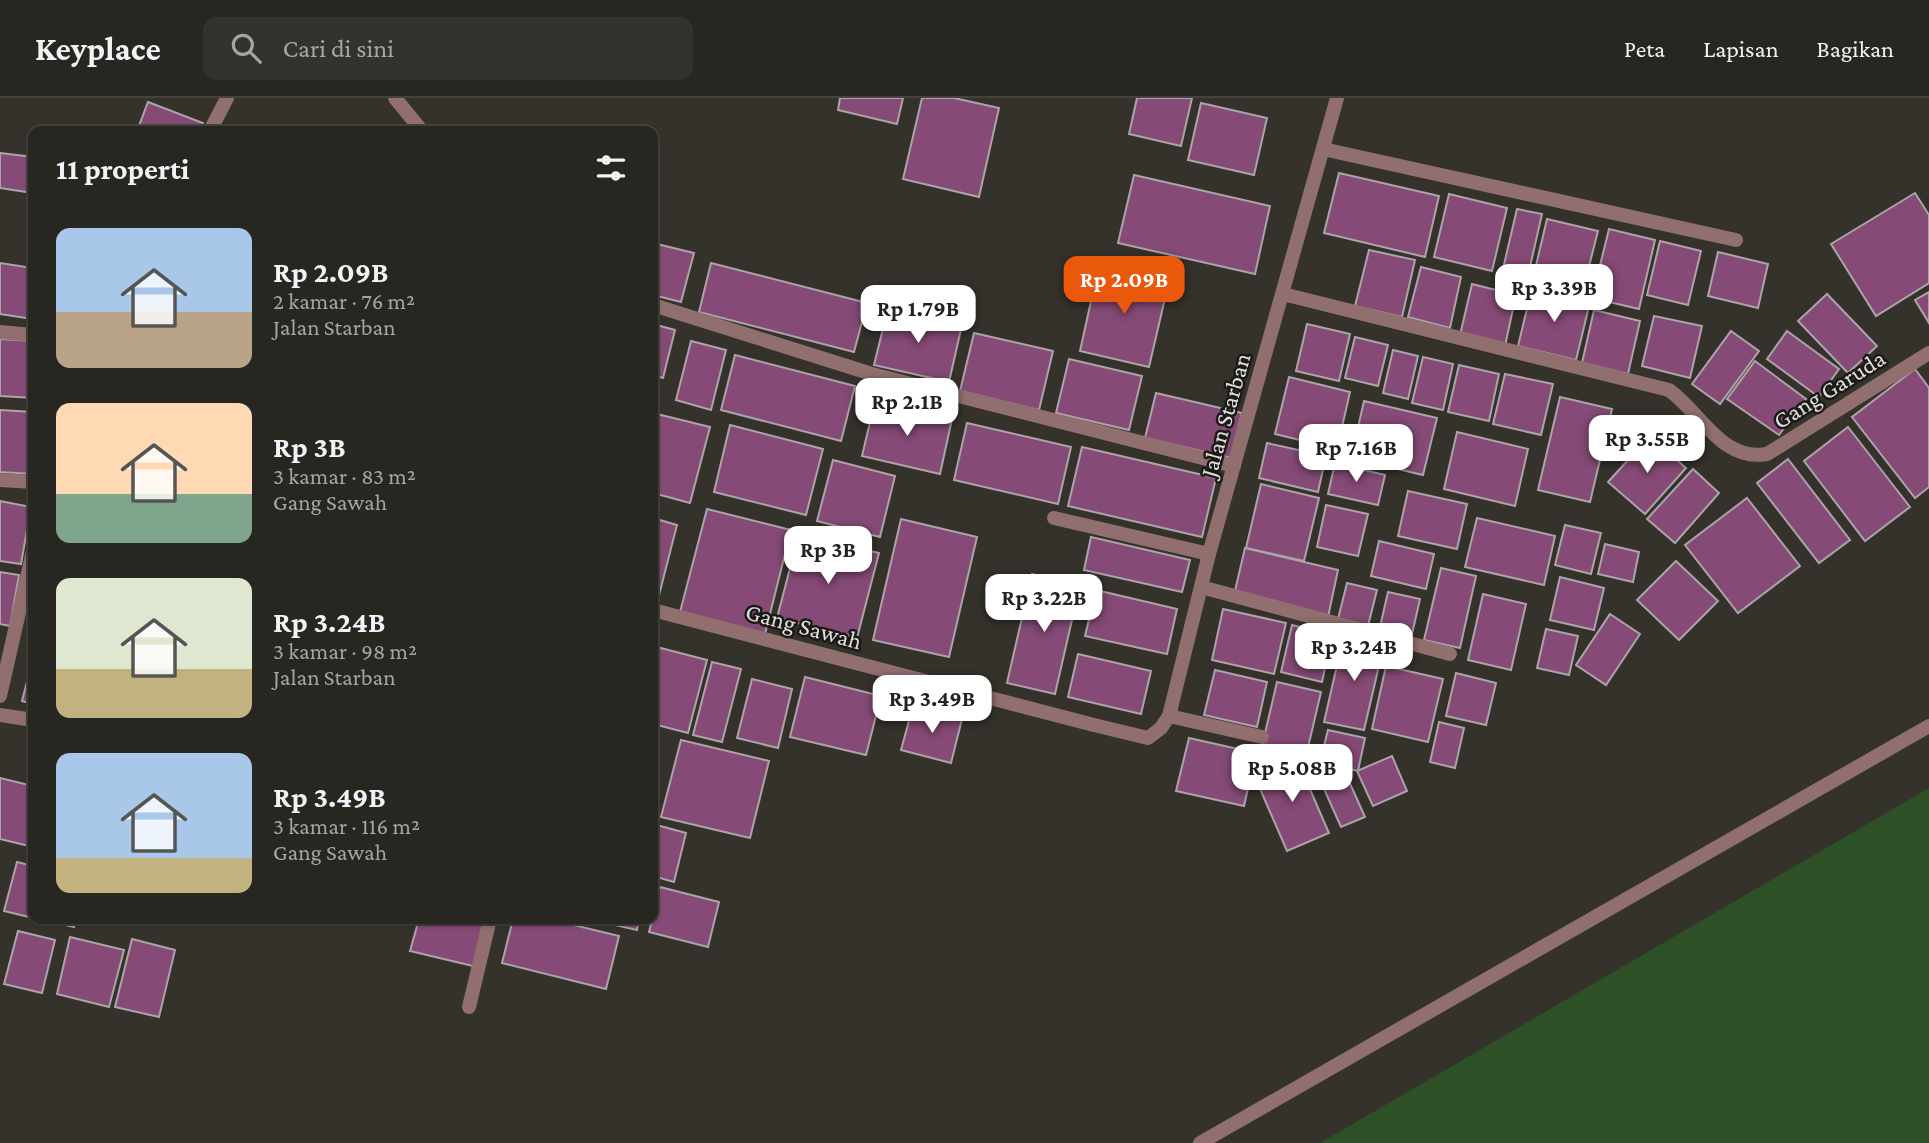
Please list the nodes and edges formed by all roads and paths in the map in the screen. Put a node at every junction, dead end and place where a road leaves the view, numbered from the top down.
1 (227, 98) edge
2 (395, 98) edge
3 (1337, 98) edge
4 (213, 126) edge
5 (418, 126) edge
6 (1323, 149) junction
7 (1736, 240) dead end
8 (1283, 294) junction
9 (658, 307) edge
10 (0, 332) edge
11 (28, 335) edge
12 (1929, 353) edge
13 (1234, 466) junction
14 (0, 480) edge
15 (28, 482) edge
16 (1054, 518) dead end
17 (1209, 554) junction
18 (28, 567) edge
19 (1201, 587) junction
20 (658, 611) edge
21 (6, 637) edge
22 (1450, 653) dead end
23 (0, 696) edge
24 (0, 715) edge
25 (1169, 716) junction
26 (28, 719) edge
27 (1929, 726) edge
28 (1262, 737) dead end
29 (1148, 738) joint
30 (489, 924) edge
31 (469, 1007) dead end
32 (1200, 1143) edge

1 - 4 street
2 - 5 street
3 - 6 street, Jalan Starban
6 - 7 street
6 - 8 street, Jalan Starban
8 - 12 street, Gang Garuda
8 - 13 street, Jalan Starban
9 - 13 street
10 - 11 street
13 - 17 street, Jalan Starban
14 - 15 street
16 - 17 street
17 - 19 street, Jalan Starban
18 - 21 street
19 - 22 street
19 - 25 street, Jalan Starban
20 - 29 street, Gang Sawah
21 - 23 street
24 - 26 street
25 - 28 street
25 - 29 street, Jalan Starban
27 - 32 street
30 - 31 street

